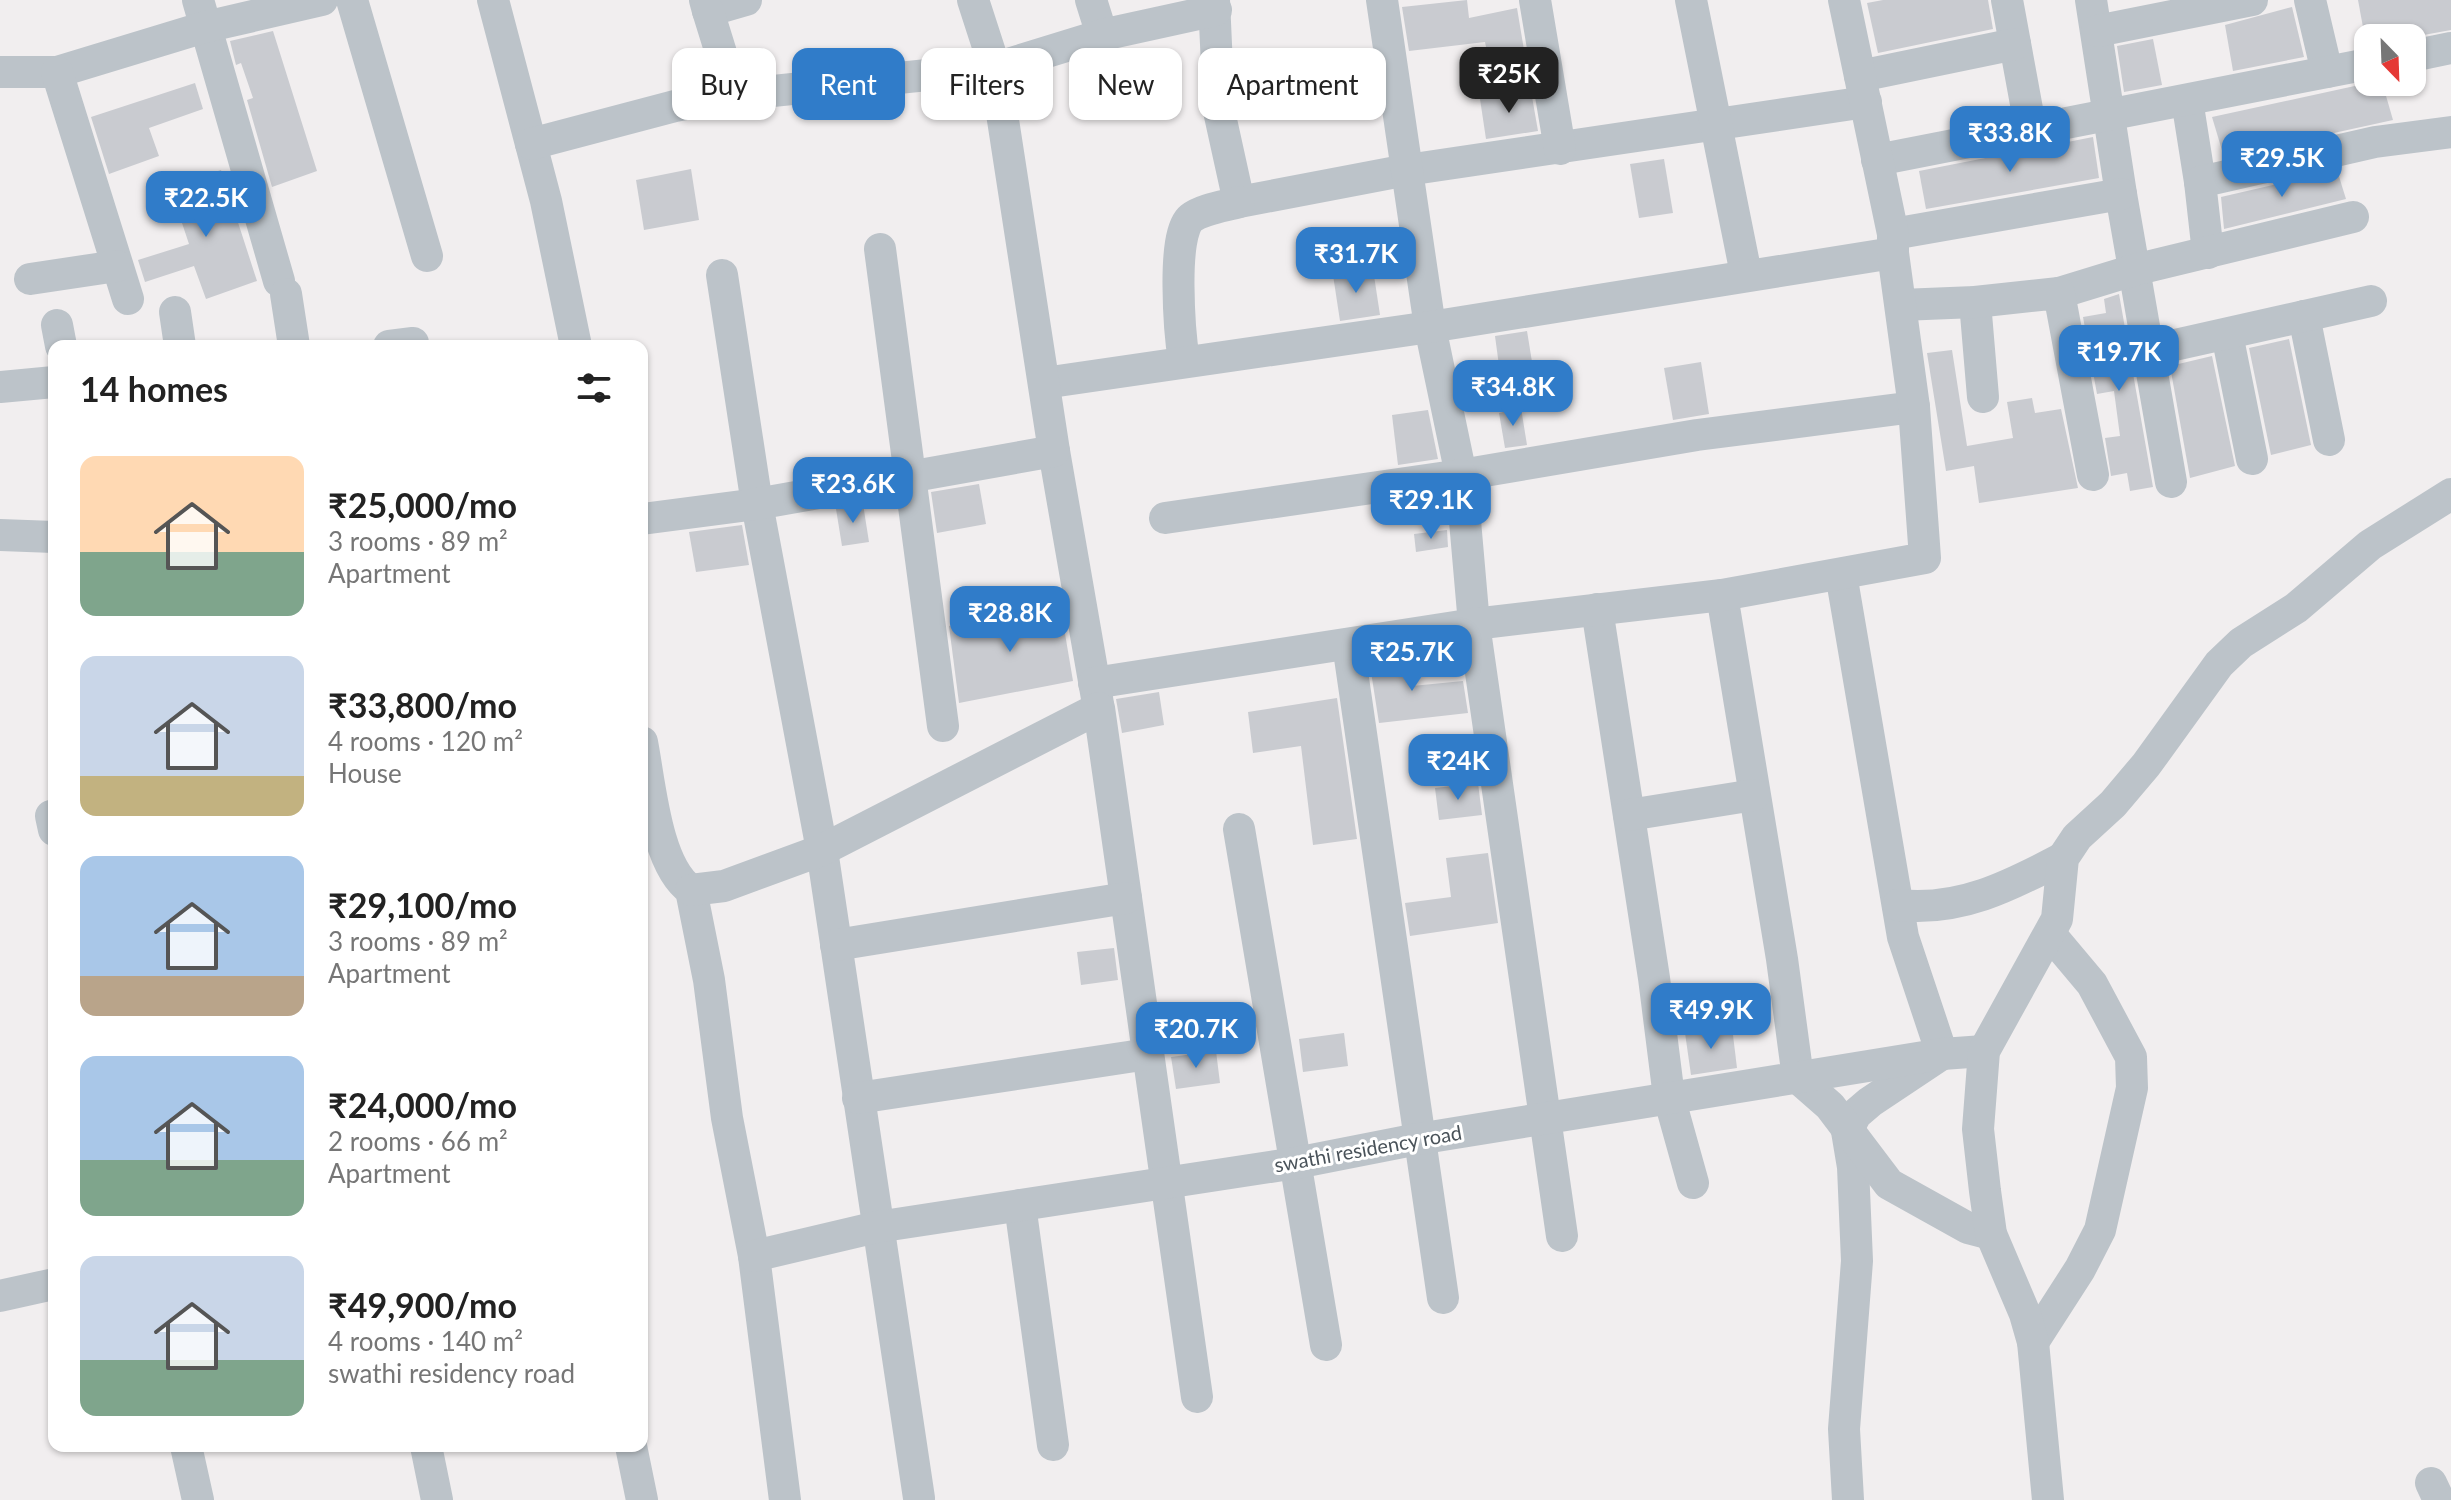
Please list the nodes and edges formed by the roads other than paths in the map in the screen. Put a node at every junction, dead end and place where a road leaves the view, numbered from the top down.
1 (322, 0) edge
2 (352, 0) edge
3 (493, 0) edge
4 (746, 0) edge
5 (973, 0) edge
6 (1091, 0) edge
7 (1382, 0) edge
8 (1535, 0) edge
9 (1691, 0) edge
10 (1844, 0) edge
11 (2007, 0) edge
12 (2252, 0) edge
13 (2310, 0) edge
14 (1215, 5) edge
15 (706, 6) edge
16 (202, 13) edge
17 (2094, 15) edge
18 (1102, 35) junction
19 (2015, 44) junction
20 (719, 48) edge
21 (989, 48) edge
22 (2451, 48) edge
23 (1053, 50) edge
24 (2426, 53) edge
25 (2354, 67) edge
26 (0, 72) edge
27 (57, 72) junction
28 (2327, 72) junction
29 (921, 76) edge
30 (1863, 89) junction
31 (776, 91) edge
32 (2187, 100) junction
33 (672, 107) edge
34 (2108, 113) junction
35 (1003, 120) edge
36 (1716, 122) junction
37 (2031, 131) junction
38 (2451, 132) edge
39 (531, 144) junction
40 (1560, 149) junction
41 (1877, 160) junction
42 (1407, 170) junction
43 (2200, 182) junction
44 (2121, 194) junction
45 (1239, 202) junction
46 (2353, 217) dead end
47 (1893, 243) junction
48 (880, 249) dead end
49 (2208, 253) junction
50 (427, 256) dead end
51 (117, 266) junction
52 (2134, 270) junction
53 (1746, 274) junction
54 (722, 275) dead end
55 (30, 279) dead end
56 (2059, 293) junction
57 (128, 299) dead end
58 (2371, 301) dead end
59 (1975, 302) junction
60 (1901, 305) junction
61 (175, 312) dead end
62 (2304, 316) junction
63 (1430, 327) junction
64 (2227, 334) junction
65 (179, 340) edge
66 (293, 340) edge
67 (575, 340) edge
68 (2148, 351) junction
69 (1184, 361) junction
70 (48, 383) edge
71 (1044, 383) junction
72 (0, 387) edge
73 (1983, 397) dead end
74 (1914, 407) junction
75 (2329, 440) dead end
76 (1054, 451) junction
77 (2252, 459) dead end
78 (1461, 475) junction
79 (2093, 475) dead end
80 (908, 477) junction
81 (2171, 482) dead end
82 (2451, 494) edge
83 (757, 504) junction
84 (648, 518) edge
85 (1165, 518) dead end
86 (0, 535) edge
87 (48, 537) edge
88 (1841, 574) junction
89 (1722, 595) junction
90 (1597, 609) junction
91 (1474, 624) junction
92 (1348, 644) junction
93 (1096, 696) junction
94 (943, 726) dead end
95 (648, 771) edge
96 (1754, 795) junction
97 (1629, 815) junction
98 (1239, 829) dead end
99 (822, 850) junction
100 (2063, 858) junction
101 (691, 890) junction
102 (1126, 898) junction
103 (1898, 905) junction
104 (2050, 934) junction
105 (836, 945) junction
106 (1984, 1051) junction
107 (1148, 1054) junction
108 (1942, 1054) junction
109 (1798, 1078) junction
110 (1669, 1097) junction
111 (858, 1098) junction
112 (1544, 1118) junction
113 (1847, 1131) junction
114 (1418, 1139) junction
115 (1296, 1163) junction
116 (1166, 1183) junction
117 (1693, 1183) dead end
118 (1020, 1205) junction
119 (877, 1227) junction
120 (1991, 1234) junction
121 (1562, 1236) dead end
122 (754, 1256) junction
123 (48, 1285) edge
124 (0, 1296) edge
125 (1443, 1298) dead end
126 (2033, 1342) junction
127 (1326, 1345) dead end
128 (1197, 1397) dead end
129 (1053, 1445) dead end
130 (187, 1452) edge
131 (427, 1452) edge
132 (632, 1452) edge
133 (919, 1498) dead end
134 (198, 1500) edge
135 (437, 1500) edge
136 (642, 1500) edge
137 (785, 1500) edge
138 (1848, 1500) edge
139 (2048, 1500) edge

1 - 16 street
2 - 50 street
3 - 39 street
4 - 15 street
5 - 21 street
6 - 18 street
7 - 42 street
8 - 40 street
9 - 36 street
10 - 30 street
11 - 19 street
12 - 17 street
13 - 28 street
14 - 18 street
14 - 45 street
15 - 20 street
16 - 27 street
16 - 66 street
17 - 34 street
18 - 23 street
19 - 30 street
19 - 37 street
22 - 24 street
25 - 28 street
26 - 27 street
27 - 51 street
28 - 32 street
29 - 31 street
30 - 36 street
30 - 41 street
32 - 34 street
32 - 43 street
33 - 39 street
34 - 37 street
34 - 44 street
35 - 71 street
36 - 40 street
36 - 53 street
37 - 41 street
38 - 43 street
39 - 67 street
40 - 42 street
41 - 47 street
42 - 45 street
42 - 63 street
43 - 49 street
44 - 47 street
44 - 52 street
45 - 69 street
46 - 49 street
47 - 53 street
47 - 60 street
48 - 80 street
49 - 52 street
51 - 55 street
51 - 57 street
52 - 56 street
52 - 68 street
53 - 63 street
54 - 83 street
56 - 59 street
56 - 79 street
58 - 62 street
59 - 60 street
59 - 73 street
60 - 74 street
61 - 65 street
62 - 64 street
62 - 75 street
63 - 69 street
63 - 78 street
64 - 68 street
64 - 77 street
68 - 81 street
69 - 71 street
70 - 72 street
71 - 76 street
74 - 78 street
74 - 88 street
76 - 80 street
76 - 93 street
78 - 85 street
78 - 91 street
80 - 83 street
80 - 94 street
82 - 100 street
83 - 84 street
83 - 99 street
86 - 87 street
88 - 89 street
88 - 103 street
89 - 90 street
89 - 96 street
90 - 91 street
90 - 97 street
91 - 92 street
91 - 112 street
92 - 93 street
92 - 114 street
93 - 99 street
93 - 102 street
95 - 101 street
96 - 97 street
96 - 109 street
97 - 110 street
98 - 115 street
99 - 101 street
99 - 105 street
100 - 103 street
100 - 104 street
101 - 122 street
102 - 105 street
102 - 107 street
103 - 108 street
104 - 106 street
104 - 126 street
105 - 111 street
106 - 108 street, swathi residency road
106 - 120 street
107 - 111 street
107 - 116 street
108 - 109 street, swathi residency road
108 - 113 street
109 - 110 street, swathi residency road
109 - 113 street
110 - 112 street, swathi residency road
110 - 117 street
111 - 119 street
112 - 114 street, swathi residency road
112 - 121 street
113 - 120 street
113 - 138 street
114 - 115 street, swathi residency road
114 - 125 street
115 - 116 street, swathi residency road
115 - 127 street
116 - 118 street, swathi residency road
116 - 128 street
118 - 119 street, swathi residency road
118 - 129 street
119 - 122 street, swathi residency road
119 - 133 street
120 - 126 street
122 - 137 street
123 - 124 street
126 - 139 street
130 - 134 street
131 - 135 street
132 - 136 street

